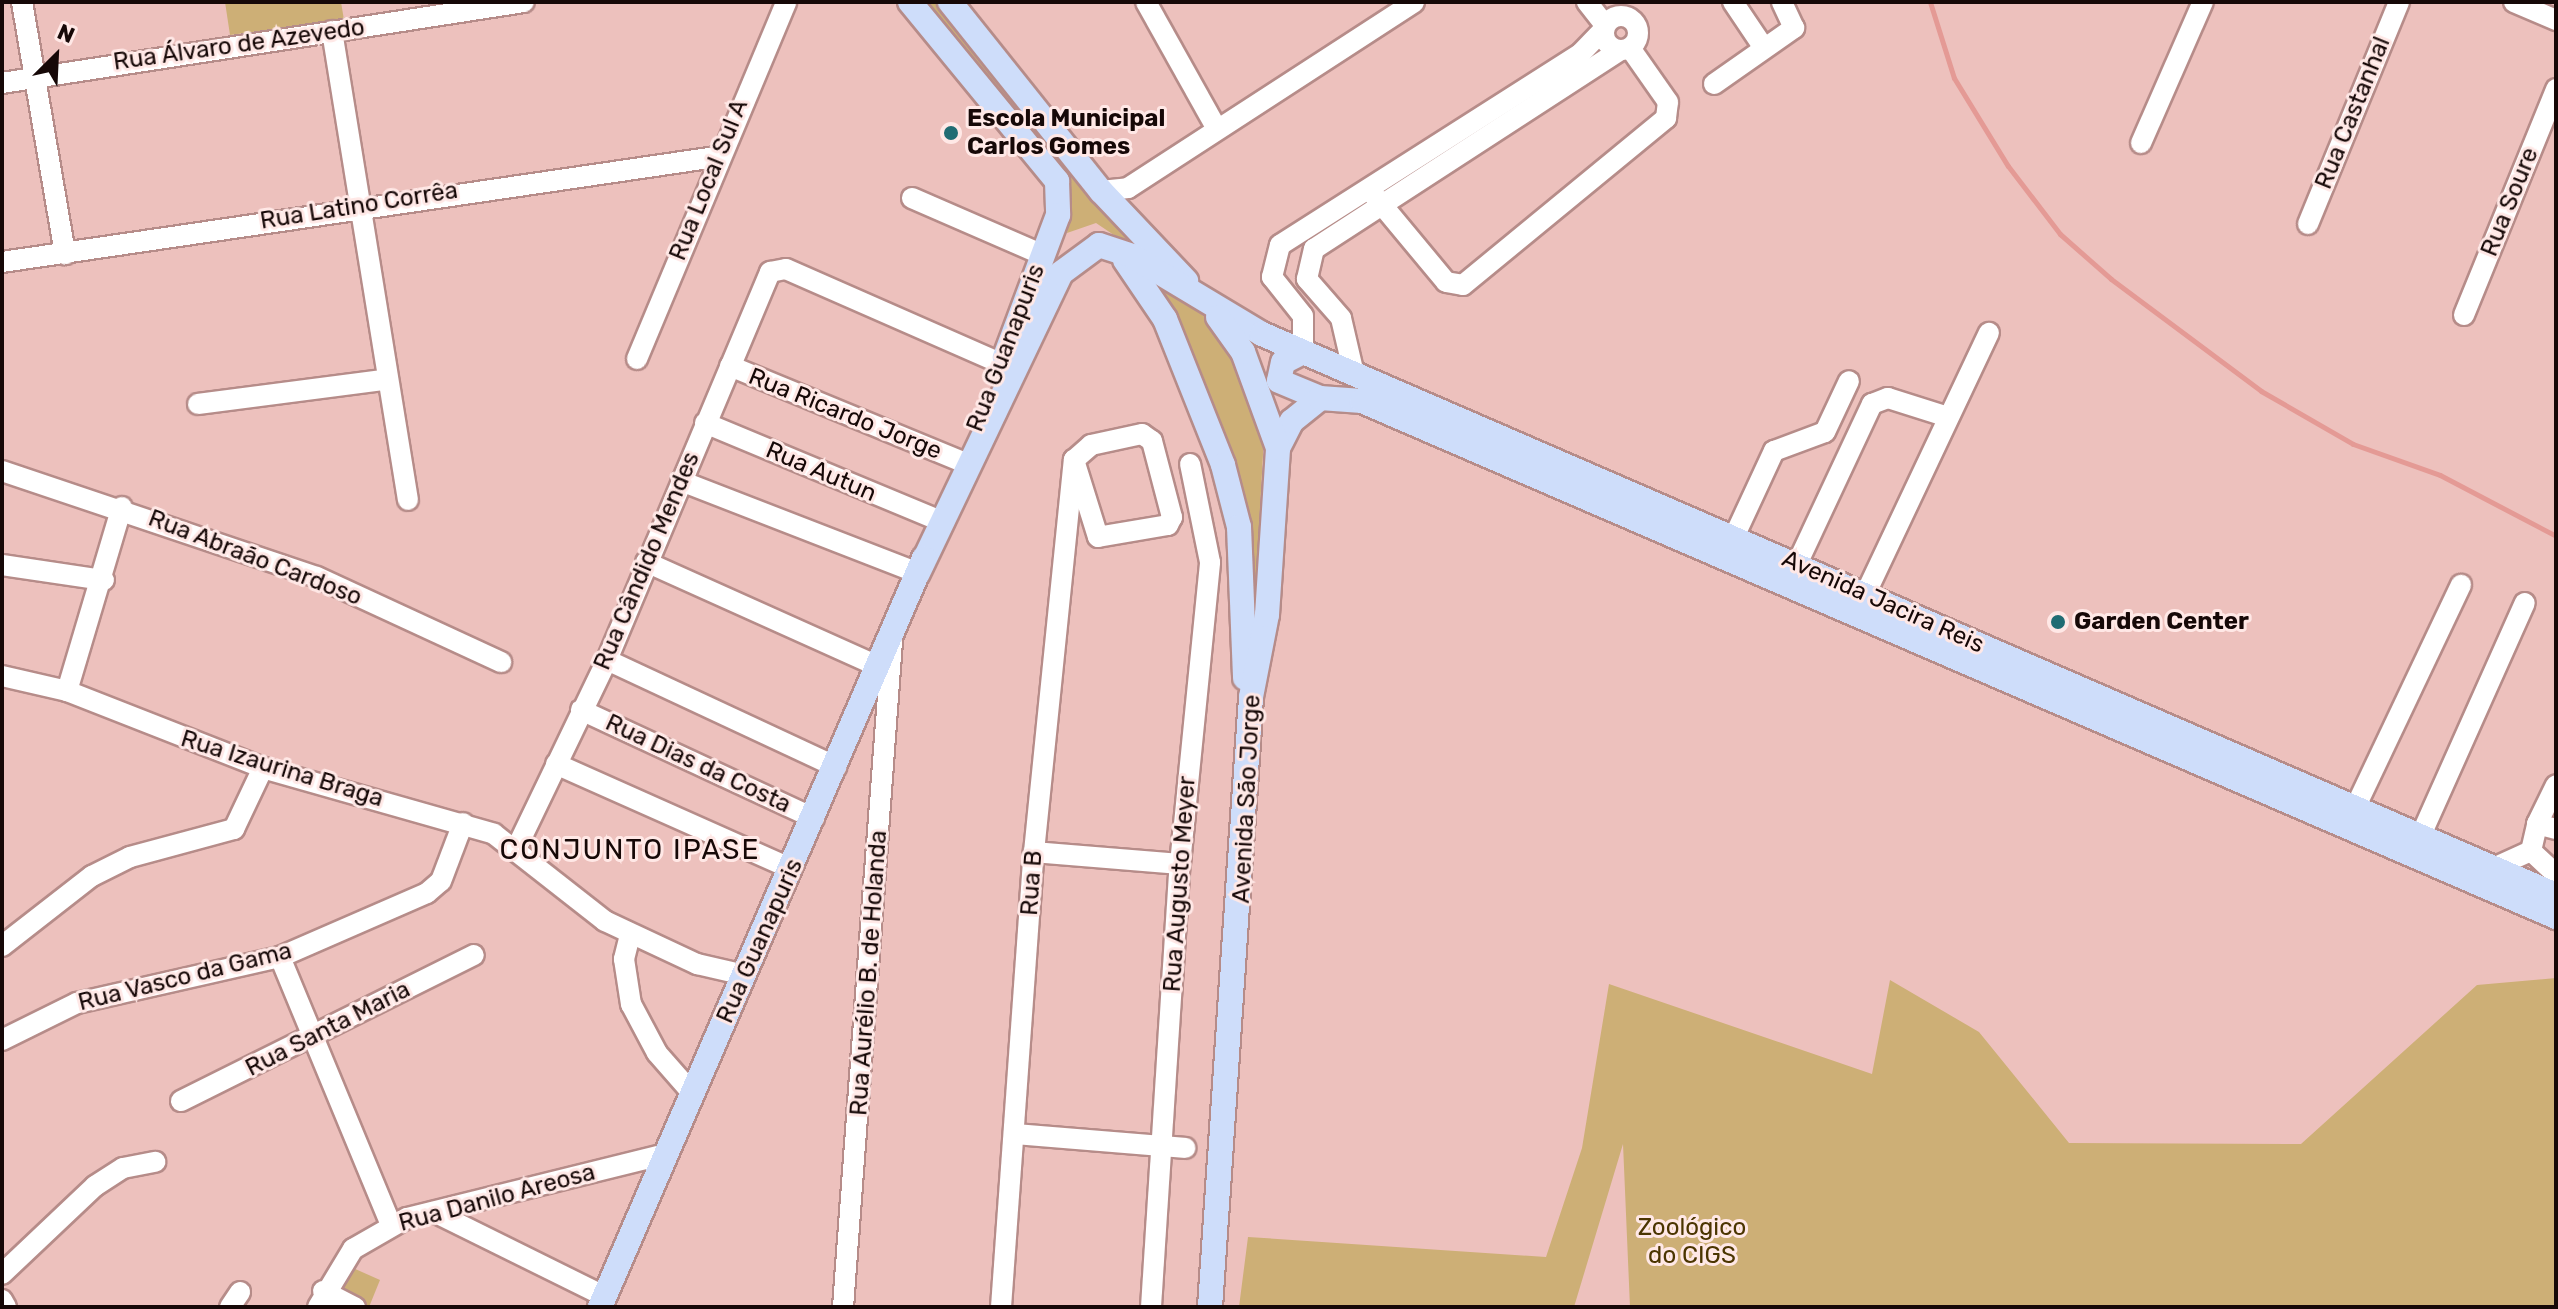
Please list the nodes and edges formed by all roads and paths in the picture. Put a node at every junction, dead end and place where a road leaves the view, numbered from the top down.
1 (22, 2) edge
2 (524, 2) edge
3 (786, 2) edge
4 (910, 2) edge
5 (950, 2) edge
6 (1146, 2) edge
7 (1414, 2) edge
8 (1587, 2) edge
9 (1733, 2) edge
10 (1782, 2) edge
11 (2203, 2) edge
12 (2399, 2) edge
13 (2514, 2) edge
14 (484, 5) edge
15 (2556, 20) edge
16 (1604, 28) junction
17 (332, 31) junction
18 (1764, 48) junction
19 (1624, 50) junction
20 (36, 77) junction
21 (2, 83) edge
22 (1714, 84) dead end
23 (2555, 93) edge
24 (1217, 129) junction
25 (2141, 143) dead end
26 (716, 157) junction
27 (1101, 191) junction
28 (1374, 195) junction
29 (912, 198) dead end
30 (361, 204) junction
31 (2308, 224) dead end
32 (1111, 248) junction
33 (65, 254) junction
34 (1043, 255) junction
35 (2, 262) edge
36 (1272, 269) junction
37 (1307, 279) junction
38 (1211, 309) junction
39 (2464, 315) dead end
40 (1989, 333) dead end
41 (1303, 352) junction
42 (637, 359) dead end
43 (1002, 364) junction
44 (730, 366) junction
45 (1354, 374) junction
46 (384, 380) junction
47 (1849, 381) dead end
48 (1320, 398) junction
49 (198, 404) dead end
50 (1948, 417) junction
51 (705, 423) junction
52 (1278, 448) junction
53 (1074, 460) junction
54 (961, 461) junction
55 (1190, 464) dead end
56 (2, 471) edge
57 (681, 481) junction
58 (408, 500) dead end
59 (122, 507) junction
60 (938, 520) junction
61 (1734, 537) junction
62 (646, 562) junction
63 (1797, 564) junction
64 (2, 565) edge
65 (918, 573) junction
66 (104, 580) junction
67 (2461, 585) dead end
68 (1865, 595) junction
69 (2525, 603) dead end
70 (892, 639) junction
71 (607, 660) junction
72 (501, 662) dead end
73 (880, 667) junction
74 (8, 676) edge
75 (67, 691) junction
76 (2, 695) edge
77 (581, 710) junction
78 (1248, 744) junction
79 (556, 764) junction
80 (836, 767) junction
81 (263, 768) junction
82 (2556, 785) edge
83 (2356, 806) junction
84 (814, 818) junction
85 (463, 823) junction
86 (2547, 827) edge
87 (2421, 835) junction
88 (517, 847) junction
89 (2531, 851) junction
90 (1034, 852) junction
91 (1180, 864) junction
92 (792, 869) junction
93 (2491, 869) junction
94 (2556, 874) edge
95 (2556, 895) edge
96 (2556, 917) edge
97 (630, 935) junction
98 (2, 946) edge
99 (474, 955) dead end
100 (280, 957) junction
101 (745, 975) junction
102 (312, 1039) junction
103 (2, 1040) edge
104 (693, 1094) junction
105 (181, 1101) dead end
106 (1016, 1134) junction
107 (1163, 1147) junction
108 (1185, 1148) dead end
109 (666, 1154) junction
110 (155, 1162) dead end
111 (434, 1212) junction
112 (391, 1225) junction
113 (2, 1274) edge
114 (320, 1299) edge
115 (2, 1300) edge
116 (602, 1302) edge
117 (6, 1307) edge
118 (355, 1307) edge
119 (843, 1307) edge
120 (1001, 1307) edge
121 (1151, 1307) edge
122 (1210, 1307) edge

1 - 20 street
2 - 14 street, Rua Álvaro de Azevedo
3 - 26 street, Rua Local Sul A
4 - 34 main road, Rua Guanapuris
5 - 27 main road, Avenida São Jorge
6 - 24 street
7 - 24 street
8 - 16 street
9 - 18 street
10 - 18 street
11 - 25 street
12 - 31 street, Rua Castanhal
13 - 15 street
14 - 17 street, Rua Álvaro de Azevedo
16 - 19 street
16 - 19 street
16 - 28 street
17 - 20 street, Rua Álvaro de Azevedo
17 - 30 street
18 - 22 street
19 - 28 street
19 - 28 street
20 - 21 street, Rua Álvaro de Azevedo
20 - 33 street
23 - 39 street, Rua Soure
24 - 27 street
26 - 30 street, Rua Latino Corrêa
26 - 42 street, Rua Local Sul A
27 - 38 main road, Avenida São Jorge
28 - 36 street
28 - 37 street
29 - 34 street
30 - 33 street, Rua Latino Corrêa
30 - 46 street
32 - 38 main road, Avenida São Jorge
32 - 65 main road, Rua Guanapuris
32 - 78 main road
33 - 35 street, Rua Latino Corrêa
34 - 43 main road, Rua Guanapuris
36 - 37 street
36 - 41 street
37 - 45 street
38 - 41 main road, Avenida Jacira Reis
38 - 52 main road, Avenida São Jorge
40 - 50 street
41 - 45 main road, Avenida Jacira Reis
41 - 48 main road, Avenida Jacira Reis
43 - 44 street, Rua Cândido Mendes
43 - 54 main road, Rua Guanapuris
44 - 51 street, Rua Cândido Mendes
44 - 54 street, Rua Ricardo Jorge
45 - 61 main road, Avenida Jacira Reis
46 - 49 street
46 - 58 street
47 - 61 street
48 - 52 main road
48 - 96 main road, Avenida Jacira Reis
50 - 63 street
50 - 68 street
51 - 57 street, Rua Cândido Mendes
51 - 60 street, Rua Autun
52 - 78 main road, Avenida São Jorge
53 - 53 street
53 - 90 street, Rua B
54 - 60 main road, Rua Guanapuris
55 - 91 street, Rua Augusto Meyer
56 - 59 street, Rua Abraão Cardoso
57 - 62 street, Rua Cândido Mendes
57 - 65 street
59 - 66 street
59 - 72 street, Rua Abraão Cardoso
60 - 65 main road, Rua Guanapuris
61 - 63 main road, Avenida Jacira Reis
62 - 71 street, Rua Cândido Mendes
62 - 73 street
63 - 68 main road, Avenida Jacira Reis
64 - 66 street
65 - 70 main road, Rua Guanapuris
66 - 75 street
67 - 83 street
68 - 83 main road, Avenida Jacira Reis
69 - 87 street
70 - 73 main road, Rua Guanapuris
70 - 119 street, Rua Aurélio B. de Holanda
71 - 77 street, Rua Cândido Mendes
71 - 80 street
73 - 80 main road, Rua Guanapuris
74 - 75 street, Rua Izaurina Braga
74 - 76 street
75 - 81 street, Rua Izaurina Braga
77 - 79 street, Rua Cândido Mendes
77 - 84 street, Rua Dias da Costa
78 - 122 main road, Avenida São Jorge
79 - 88 street, Rua Cândido Mendes
79 - 92 street
80 - 84 main road, Rua Guanapuris
81 - 85 street, Rua Izaurina Braga
81 - 98 street
82 - 86 street
83 - 87 main road, Avenida Jacira Reis
84 - 92 main road, Rua Guanapuris
85 - 88 street, Rua Izaurina Braga
85 - 100 street, Rua Vasco da Gama
86 - 89 street
87 - 93 main road, Avenida Jacira Reis
88 - 97 street, Rua Izaurina Braga
89 - 93 street
89 - 94 street
90 - 91 street
90 - 106 street, Rua B
91 - 107 street, Rua Augusto Meyer
92 - 101 main road, Rua Guanapuris
93 - 95 main road, Avenida Jacira Reis
97 - 101 street, Rua Izaurina Braga
97 - 104 street
99 - 102 street, Rua Santa Maria
100 - 102 street
100 - 103 street, Rua Vasco da Gama
101 - 104 main road, Rua Guanapuris
102 - 105 street, Rua Santa Maria
102 - 112 street
104 - 109 main road, Rua Guanapuris
106 - 107 street
106 - 120 street, Rua B
107 - 108 street
107 - 121 street, Rua Augusto Meyer
109 - 111 street, Rua Danilo Areosa
109 - 116 main road, Rua Guanapuris
110 - 113 street
111 - 112 street, Rua Danilo Areosa
111 - 116 street
112 - 114 street, Rua Danilo Areosa
114 - 118 street
115 - 117 street

